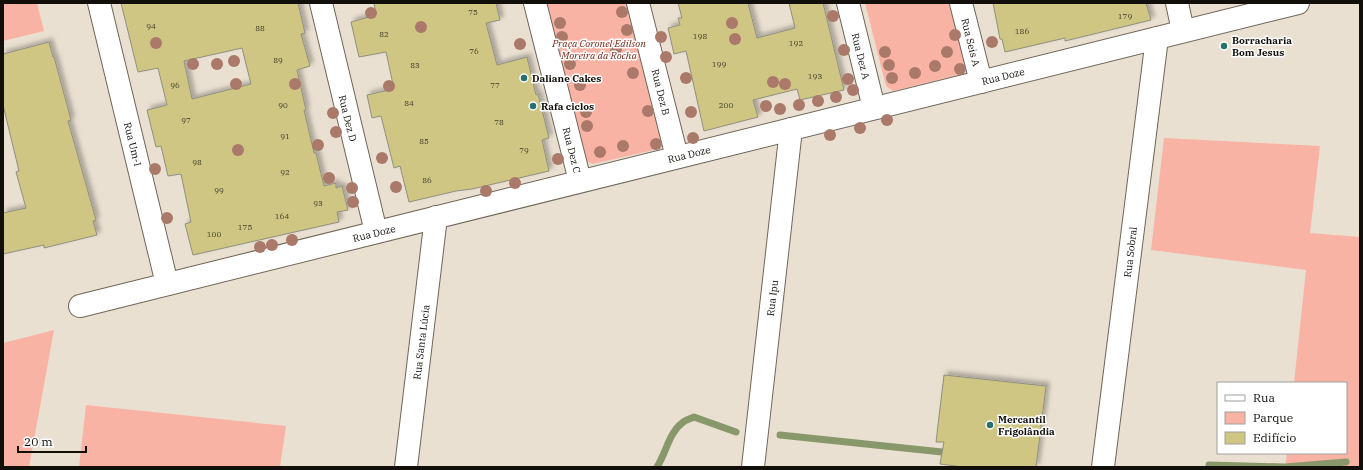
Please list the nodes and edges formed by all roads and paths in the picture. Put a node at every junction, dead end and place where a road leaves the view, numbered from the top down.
1 (99, 3) edge
2 (321, 3) edge
3 (534, 3) edge
4 (638, 3) edge
5 (848, 3) edge
6 (962, 3) edge
7 (1177, 3) edge
8 (1298, 3) edge
9 (1183, 31) junction
10 (1157, 38) junction
11 (981, 82) junction
12 (874, 108) junction
13 (791, 129) junction
14 (677, 157) junction
15 (580, 181) junction
16 (436, 217) junction
17 (376, 232) junction
18 (167, 284) junction
19 (80, 306) dead end
20 (406, 467) edge
21 (753, 467) edge
22 (1103, 467) edge

1 - 18 street, Rua Um-I
2 - 17 street, Rua Dez D
3 - 15 street, Rua Dez C
4 - 14 street, Rua Dez B
5 - 12 street, Rua Dez A
6 - 11 street, Rua Seis A
7 - 9 street
8 - 9 street, Rua Doze
9 - 10 street, Rua Doze
10 - 11 street, Rua Doze
10 - 22 street, Rua Sobral
11 - 12 street, Rua Doze
12 - 13 street, Rua Doze
13 - 14 street, Rua Doze
13 - 21 street, Rua Ipu
14 - 15 street, Rua Doze
15 - 16 street, Rua Doze
16 - 17 street, Rua Doze
16 - 20 street, Rua Santa Lúcia
17 - 18 street, Rua Doze
18 - 19 street, Rua Doze

